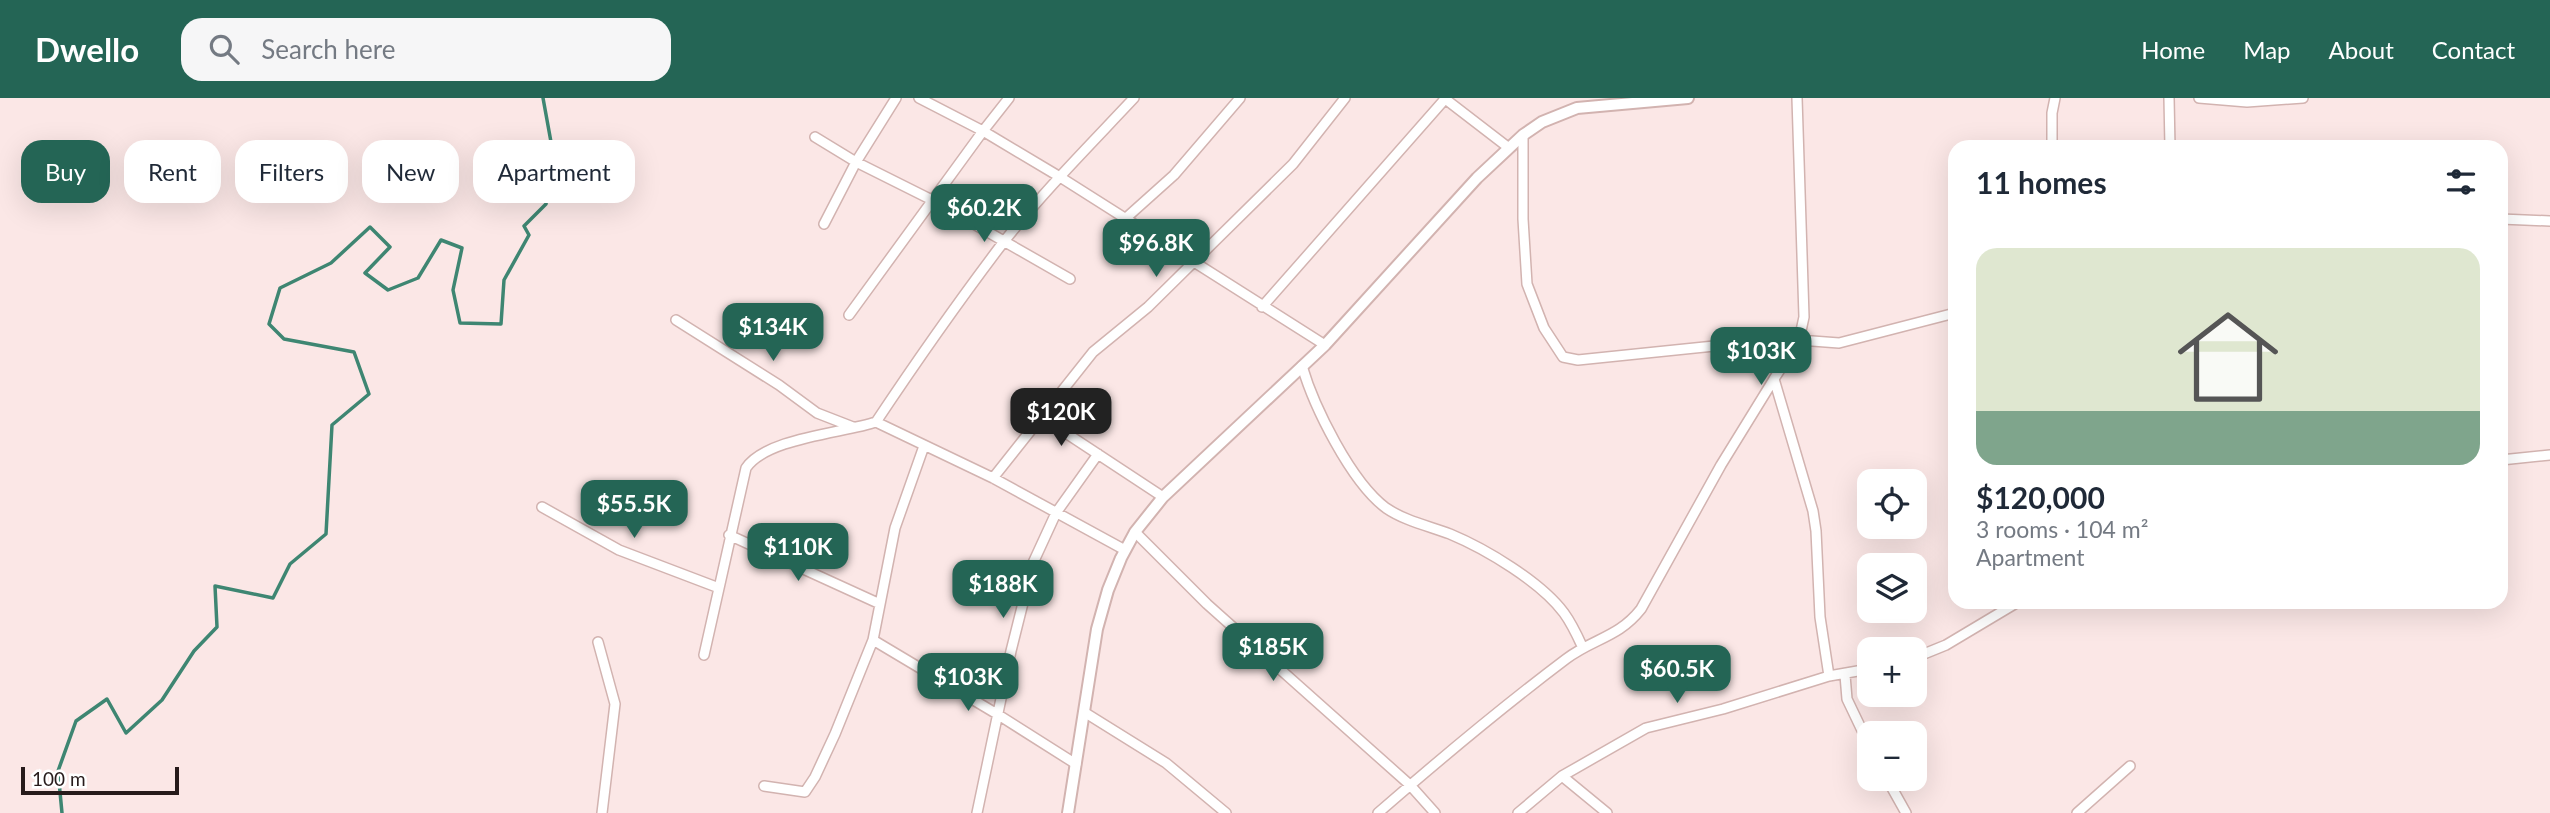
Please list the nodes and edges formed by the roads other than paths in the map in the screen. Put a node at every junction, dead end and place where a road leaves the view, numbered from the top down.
1 (896, 98) edge
2 (919, 98) edge
3 (1009, 98) edge
4 (1134, 98) edge
5 (1240, 98) edge
6 (1345, 98) edge
7 (1444, 98) edge
8 (1688, 98) edge
9 (1797, 98) edge
10 (2055, 98) edge
11 (2169, 98) edge
12 (2199, 98) edge
13 (2303, 98) edge
14 (1653, 99) edge
15 (982, 131) junction
16 (1523, 135) junction
17 (815, 136) dead end
18 (2052, 140) edge
19 (2171, 140) edge
20 (1509, 148) junction
21 (856, 162) junction
22 (1060, 177) junction
23 (932, 200) junction
24 (1126, 218) junction
25 (2508, 219) edge
26 (2550, 221) edge
27 (824, 224) dead end
28 (1004, 242) junction
29 (1196, 262) junction
30 (1070, 279) dead end
31 (1262, 307) junction
32 (849, 315) dead end
33 (1948, 315) edge
34 (676, 320) dead end
35 (1799, 340) junction
36 (1325, 345) junction
37 (1302, 366) junction
38 (1774, 379) junction
39 (1040, 416) junction
40 (876, 422) junction
41 (858, 428) junction
42 (924, 446) junction
43 (1098, 454) junction
44 (2550, 455) edge
45 (2508, 459) edge
46 (993, 478) junction
47 (1163, 497) junction
48 (542, 507) dead end
49 (1055, 513) junction
50 (1135, 533) junction
51 (729, 535) junction
52 (1125, 550) junction
53 (719, 588) junction
54 (880, 604) junction
55 (2006, 609) edge
56 (873, 640) junction
57 (598, 642) dead end
58 (1583, 646) junction
59 (1927, 653) edge
60 (704, 655) dead end
61 (1857, 672) edge
62 (1844, 675) junction
63 (1829, 676) junction
64 (1084, 712) junction
65 (997, 713) junction
66 (1858, 721) edge
67 (1076, 764) junction
68 (2130, 766) dead end
69 (1562, 776) junction
70 (1410, 785) junction
71 (764, 786) dead end
72 (1893, 791) edge
73 (602, 813) edge
74 (976, 813) edge
75 (1068, 813) edge
76 (1226, 813) edge
77 (1378, 813) edge
78 (1435, 813) edge
79 (1518, 813) edge
80 (1606, 813) edge
81 (1906, 813) edge
82 (2077, 813) edge

1 - 21 street
2 - 15 street
3 - 15 street
4 - 22 street
5 - 24 street
6 - 29 street
7 - 20 street
7 - 31 street
8 - 14 street
9 - 35 street
10 - 18 street
11 - 19 street
12 - 13 street
14 - 16 street
15 - 22 street
15 - 23 street
16 - 20 street
16 - 35 street
17 - 21 street
20 - 36 street
21 - 23 street
21 - 27 street
22 - 24 street
22 - 28 street
23 - 28 street
23 - 32 street
24 - 29 street
25 - 26 street
28 - 30 street
28 - 40 street
29 - 31 street
29 - 39 street
31 - 36 street
33 - 35 street
34 - 41 street
35 - 38 street
36 - 37 street
37 - 47 street
37 - 58 street
38 - 58 street
38 - 63 street
39 - 43 street
39 - 46 street
40 - 41 street
40 - 42 street
41 - 51 street
42 - 46 street
42 - 54 street
43 - 47 street
43 - 49 street
44 - 45 street
46 - 49 street
47 - 50 street
48 - 53 street
49 - 52 street
49 - 65 street
50 - 52 street
50 - 70 street
51 - 53 street
51 - 54 street
52 - 64 street
53 - 60 street
54 - 56 street
55 - 59 street
56 - 65 street
56 - 71 street
57 - 73 street
58 - 70 street
61 - 62 street
62 - 63 street
62 - 66 street
63 - 69 street
64 - 67 street
64 - 76 street
65 - 67 street
65 - 74 street
67 - 75 street
68 - 82 street
69 - 79 street
69 - 80 street
70 - 77 street
70 - 78 street
72 - 81 street

